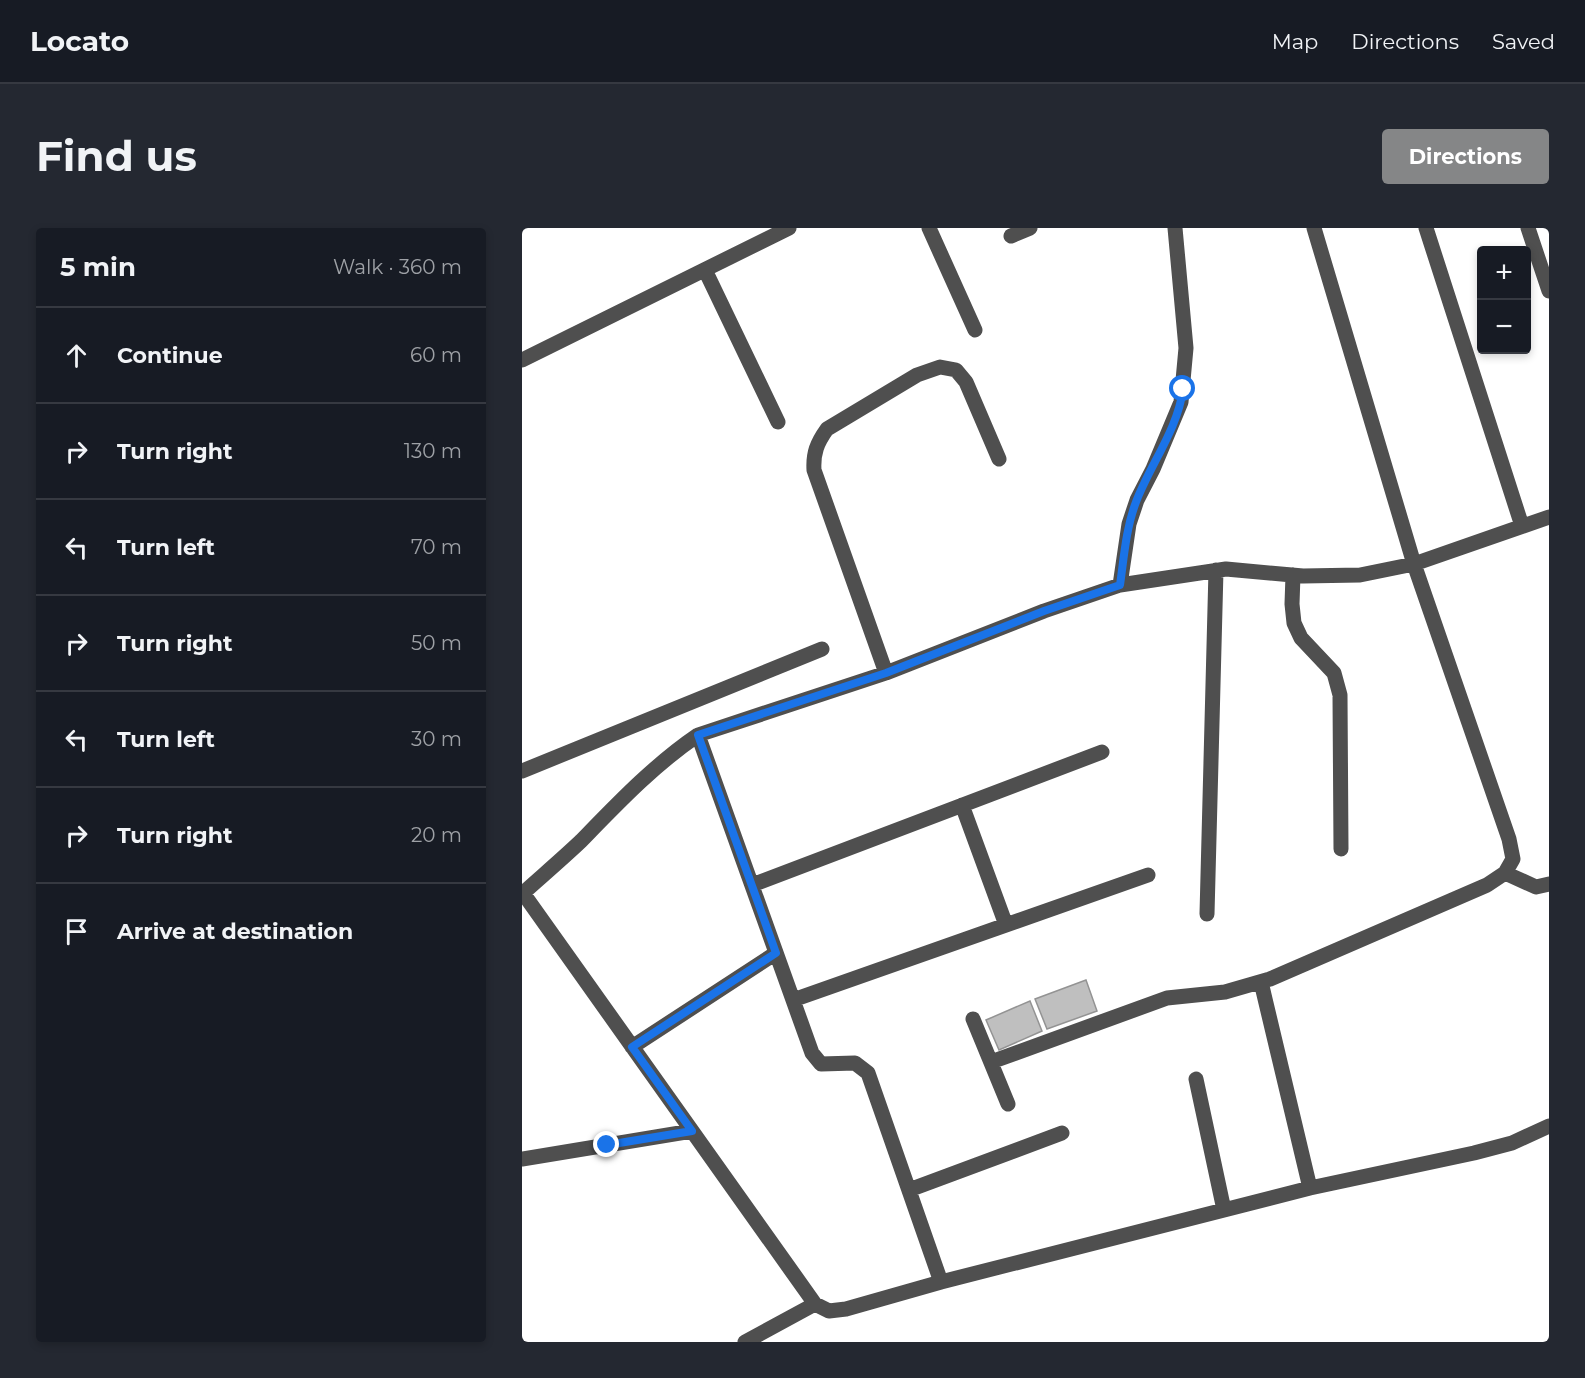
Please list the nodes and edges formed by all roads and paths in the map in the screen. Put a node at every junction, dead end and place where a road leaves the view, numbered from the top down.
1 (789, 228) edge
2 (929, 228) edge
3 (1030, 228) edge
4 (1175, 228) edge
5 (1314, 228) edge
6 (1426, 228) edge
7 (1528, 228) edge
8 (1011, 236) dead end
9 (705, 270) junction
10 (1549, 291) edge
11 (975, 330) dead end
12 (522, 360) edge
13 (777, 423) dead end
14 (999, 459) dead end
15 (1549, 517) edge
16 (1522, 526) junction
17 (1414, 564) junction
18 (1216, 570) junction
19 (1293, 575) junction
20 (1120, 585) junction
21 (822, 649) dead end
22 (886, 673) junction
23 (698, 735) junction
24 (1102, 752) dead end
25 (522, 771) edge
26 (962, 805) junction
27 (1341, 849) dead end
28 (1505, 873) junction
29 (1148, 875) dead end
30 (1549, 884) edge
31 (752, 885) junction
32 (522, 894) edge
33 (1207, 914) dead end
34 (1006, 925) junction
35 (776, 953) junction
36 (1261, 982) junction
37 (793, 1000) junction
38 (973, 1019) dead end
39 (632, 1047) junction
40 (991, 1062) junction
41 (1196, 1079) dead end
42 (1008, 1104) dead end
43 (1549, 1126) edge
44 (692, 1131) junction
45 (1062, 1133) dead end
46 (522, 1159) edge
47 (1310, 1188) junction
48 (909, 1190) junction
49 (1224, 1209) junction
50 (941, 1282) junction
51 (815, 1304) junction
52 (745, 1342) edge

1 - 9 street
2 - 11 street
3 - 8 street
4 - 20 street
5 - 17 street
6 - 16 street
7 - 10 street
9 - 12 street
9 - 13 street
14 - 22 street
15 - 16 street
16 - 17 street
17 - 19 street
17 - 28 street
18 - 19 street
18 - 20 street
18 - 33 street
19 - 27 street
20 - 22 street
21 - 25 street
22 - 23 street
23 - 31 street
23 - 32 street
24 - 26 street
26 - 31 street
26 - 34 street
28 - 30 street
28 - 36 street
29 - 34 street
31 - 35 street
32 - 39 street
34 - 37 street
35 - 37 street
35 - 39 street
36 - 40 street
36 - 47 street
37 - 48 street
38 - 40 street
39 - 44 street
40 - 42 street
41 - 49 street
43 - 47 street
44 - 46 street
44 - 51 street
45 - 48 street
47 - 49 street
48 - 50 street
49 - 50 street
50 - 51 street
51 - 52 street

